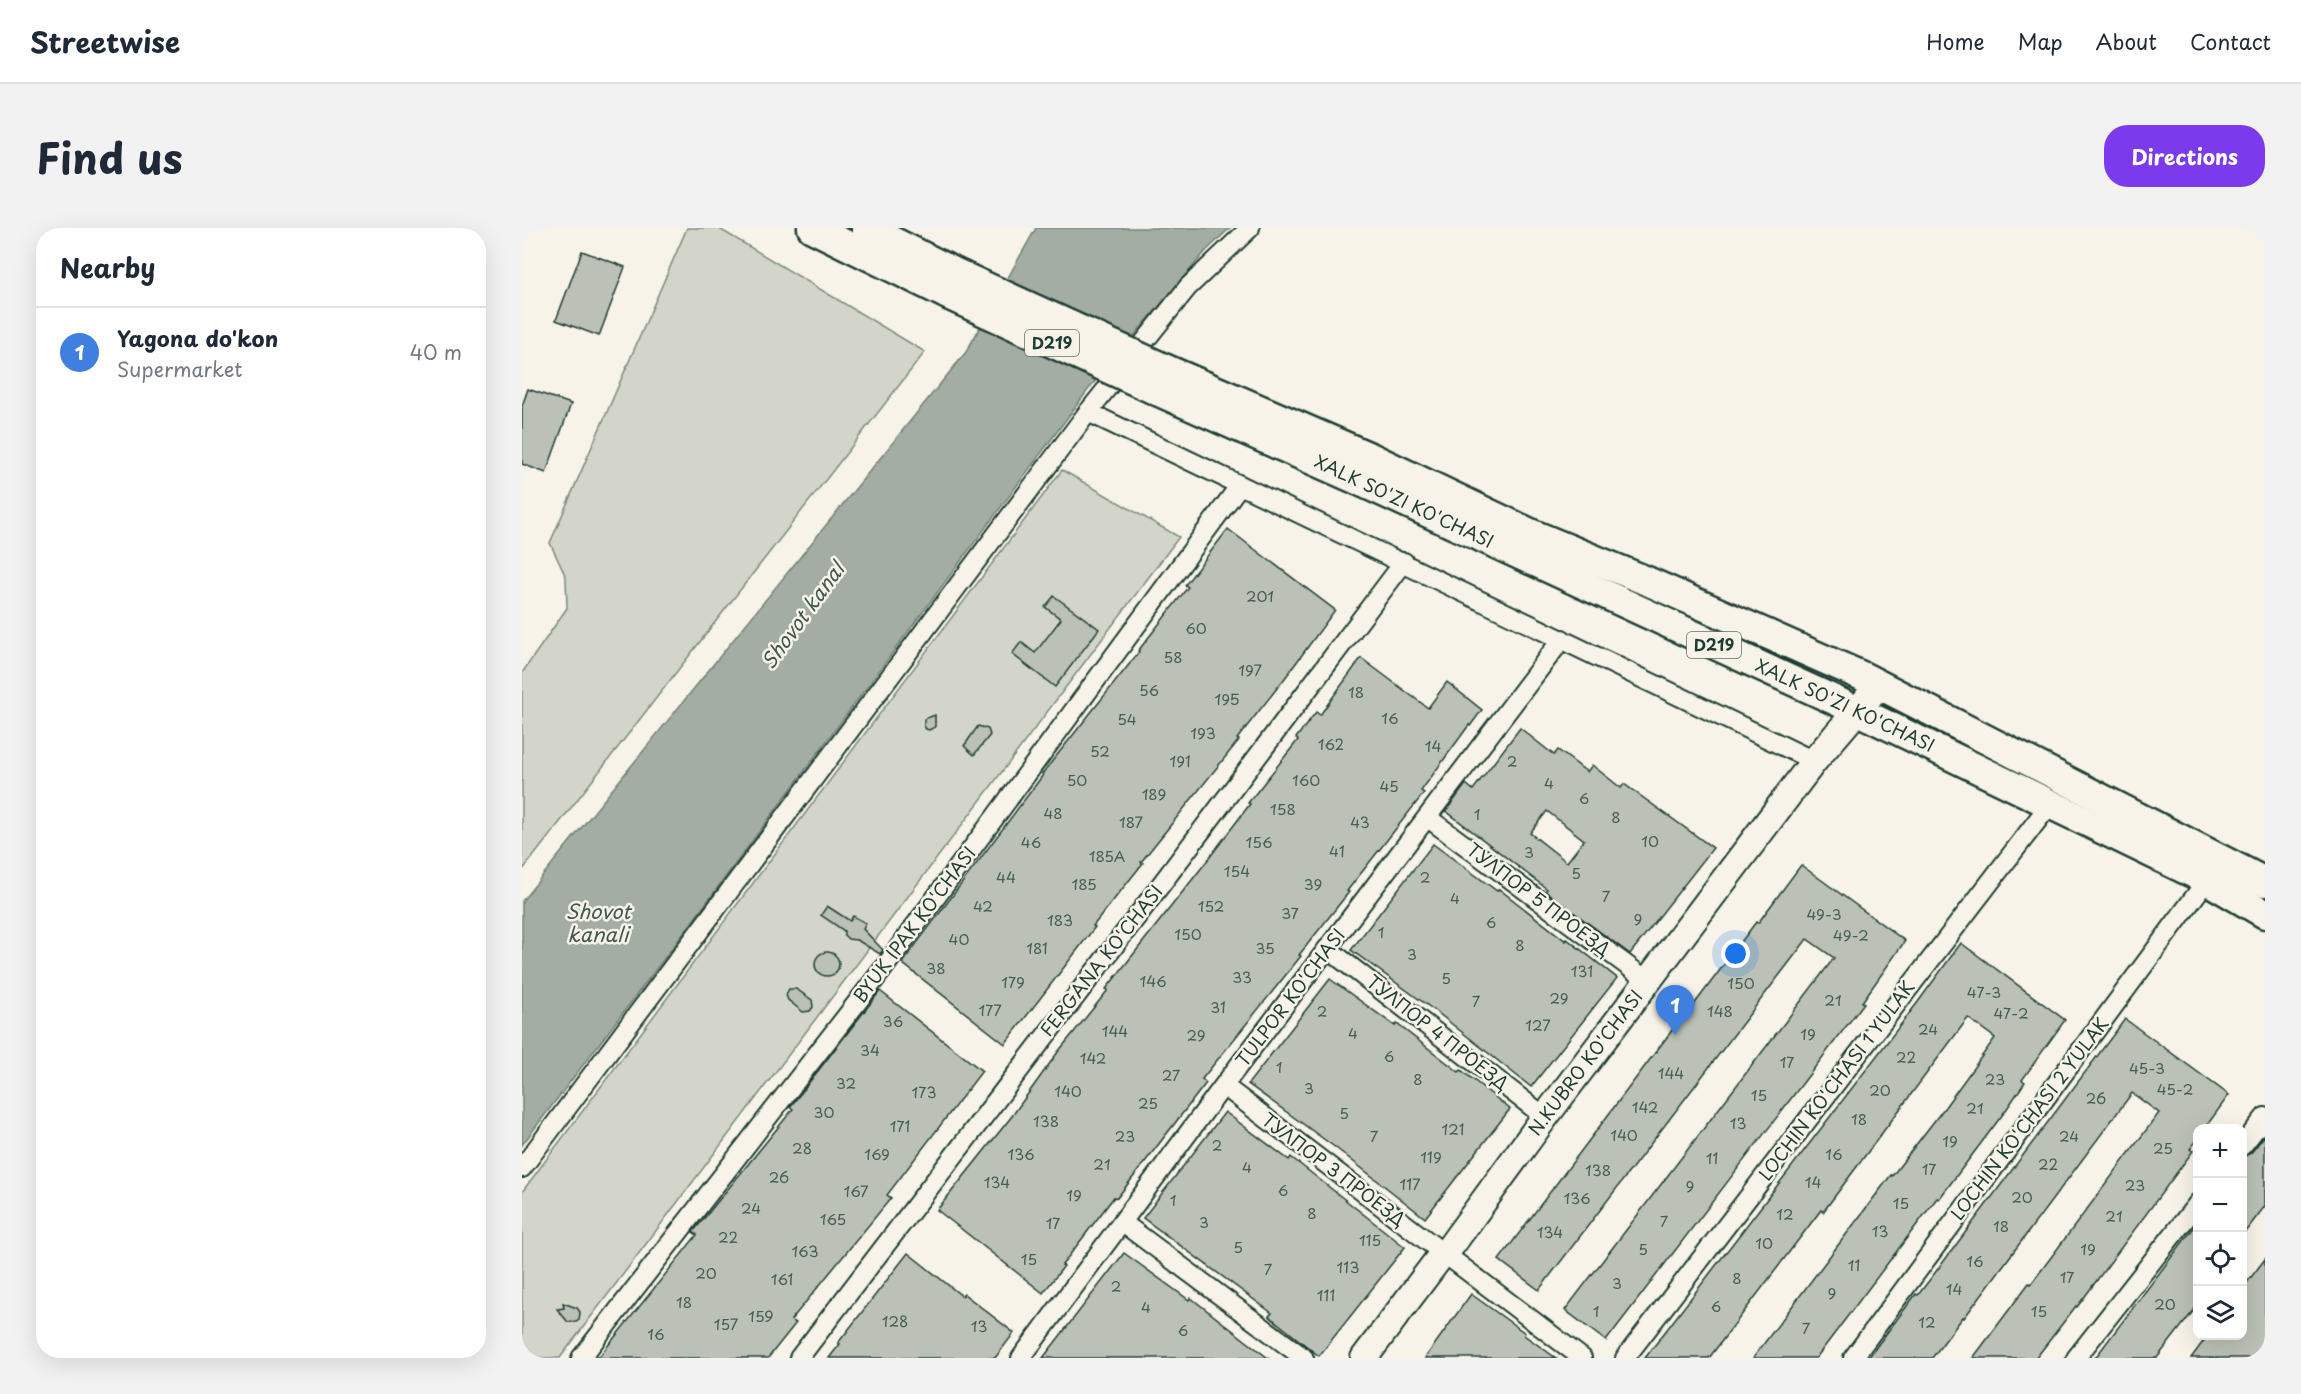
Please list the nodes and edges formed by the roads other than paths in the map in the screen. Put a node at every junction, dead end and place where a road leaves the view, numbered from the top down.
1 (812, 228) edge
2 (866, 228) edge
3 (1250, 228) edge
4 (954, 285) junction
5 (1161, 380) junction
6 (1089, 412) junction
7 (1240, 485) junction
8 (1404, 562) junction
9 (1562, 639) junction
10 (1878, 685) junction
11 (1856, 710) junction
12 (1814, 761) junction
13 (2050, 804) junction
14 (1428, 818) junction
15 (2207, 880) junction
16 (2265, 882) edge
17 (2265, 914) edge
18 (1328, 950) junction
19 (1647, 981) junction
20 (1224, 1086) junction
21 (1545, 1117) junction
22 (2265, 1117) edge
23 (2247, 1140) edge
24 (522, 1168) edge
25 (2193, 1209) edge
26 (1123, 1223) junction
27 (1444, 1254) junction
28 (580, 1358) edge
29 (799, 1358) edge
30 (1020, 1358) edge
31 (1304, 1358) edge
32 (1364, 1358) edge
33 (1582, 1358) edge
34 (1625, 1358) edge
35 (1853, 1358) edge
36 (2076, 1358) edge

1 - 4 main road, D219
2 - 4 main road, D219
3 - 6 street
4 - 5 main road, D219, bridge
5 - 10 main road, XALK SO'ZI KO'CHASI / D219
5 - 11 main road, XALK SO'ZI KO'CHASI / D219
6 - 7 street
6 - 24 street
7 - 8 street
7 - 28 street, BYUK IPAK KO'CHASI
8 - 9 street
8 - 29 street, FERGANA KO'CHASI
9 - 12 street
9 - 14 street, TULPOR KO'CHASI
10 - 11 street, N.KUBRO KO'CHASI
10 - 16 main road, XALK SO'ZI KO'CHASI / D219
11 - 12 street, N.KUBRO KO'CHASI
11 - 13 main road, XALK SO'ZI KO'CHASI / D219
12 - 19 street, N.KUBRO KO'CHASI
13 - 15 main road, XALK SO'ZI KO'CHASI / D219
13 - 34 street, LOCHIN KO'CHASI 1 YULAK
14 - 18 street, TULPOR KO'CHASI
14 - 19 street, ТУЛПОР 5 ПРОЕЗД
15 - 17 main road, XALK SO'ZI KO'CHASI / D219
15 - 35 street, LOCHIN KO'CHASI 2 YULAK
18 - 20 street, TULPOR KO'CHASI
18 - 21 street, ТУЛПОР 4 ПРОЕЗД
19 - 21 street, N.KUBRO KO'CHASI
20 - 26 street, TULPOR KO'CHASI
20 - 27 street, ТУЛПОР 3 ПРОЕЗД
21 - 27 street, N.KUBRO KO'CHASI
22 - 23 street
25 - 36 street
26 - 30 street, TULPOR KO'CHASI
26 - 31 street
27 - 32 street, N.KUBRO KO'CHASI
27 - 33 street, ТУЛПОР 3 ПРОЕЗД

